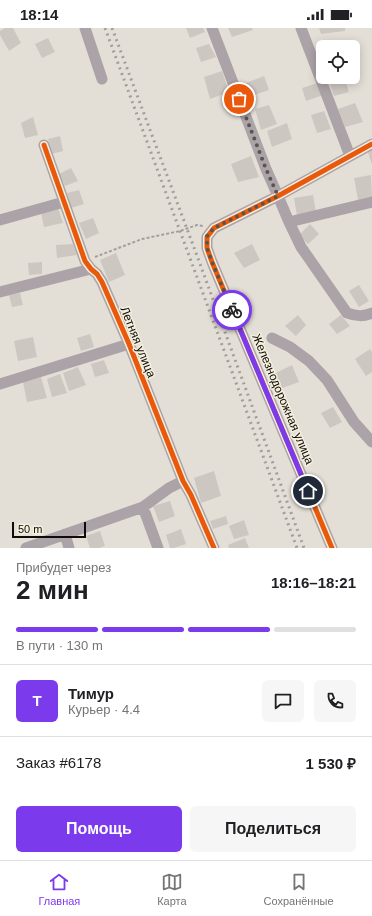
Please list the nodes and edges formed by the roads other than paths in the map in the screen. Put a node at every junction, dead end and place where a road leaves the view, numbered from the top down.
1 (85, 28) edge
2 (212, 28) edge
3 (301, 28) edge
4 (102, 80) dead end
5 (372, 144) edge
6 (44, 145) dead end
7 (350, 156) junction
8 (278, 196) junction
9 (64, 202) junction
10 (372, 202) edge
11 (0, 220) edge
12 (289, 222) junction
13 (88, 265) junction
14 (0, 292) edge
15 (372, 313) edge
16 (272, 338) dead end
17 (129, 344) junction
18 (0, 384) edge
19 (372, 442) edge
20 (183, 480) junction
21 (143, 507) junction
22 (65, 534) junction
23 (26, 548) edge
24 (70, 548) edge
25 (158, 548) edge
26 (214, 548) edge
27 (332, 548) edge

1 - 4 street
2 - 8 street
3 - 7 street
5 - 7 street
6 - 9 street, Летняя улица
7 - 8 street
8 - 12 street
8 - 27 street, Железнодорожная улица
9 - 11 street
9 - 13 street, Летняя улица
10 - 12 street
12 - 15 street
13 - 14 street
13 - 17 street, Летняя улица
16 - 19 street
17 - 18 street
17 - 20 street, Летняя улица
20 - 21 street
20 - 26 street, Летняя улица
21 - 22 street
21 - 25 street
22 - 23 street
22 - 24 street

